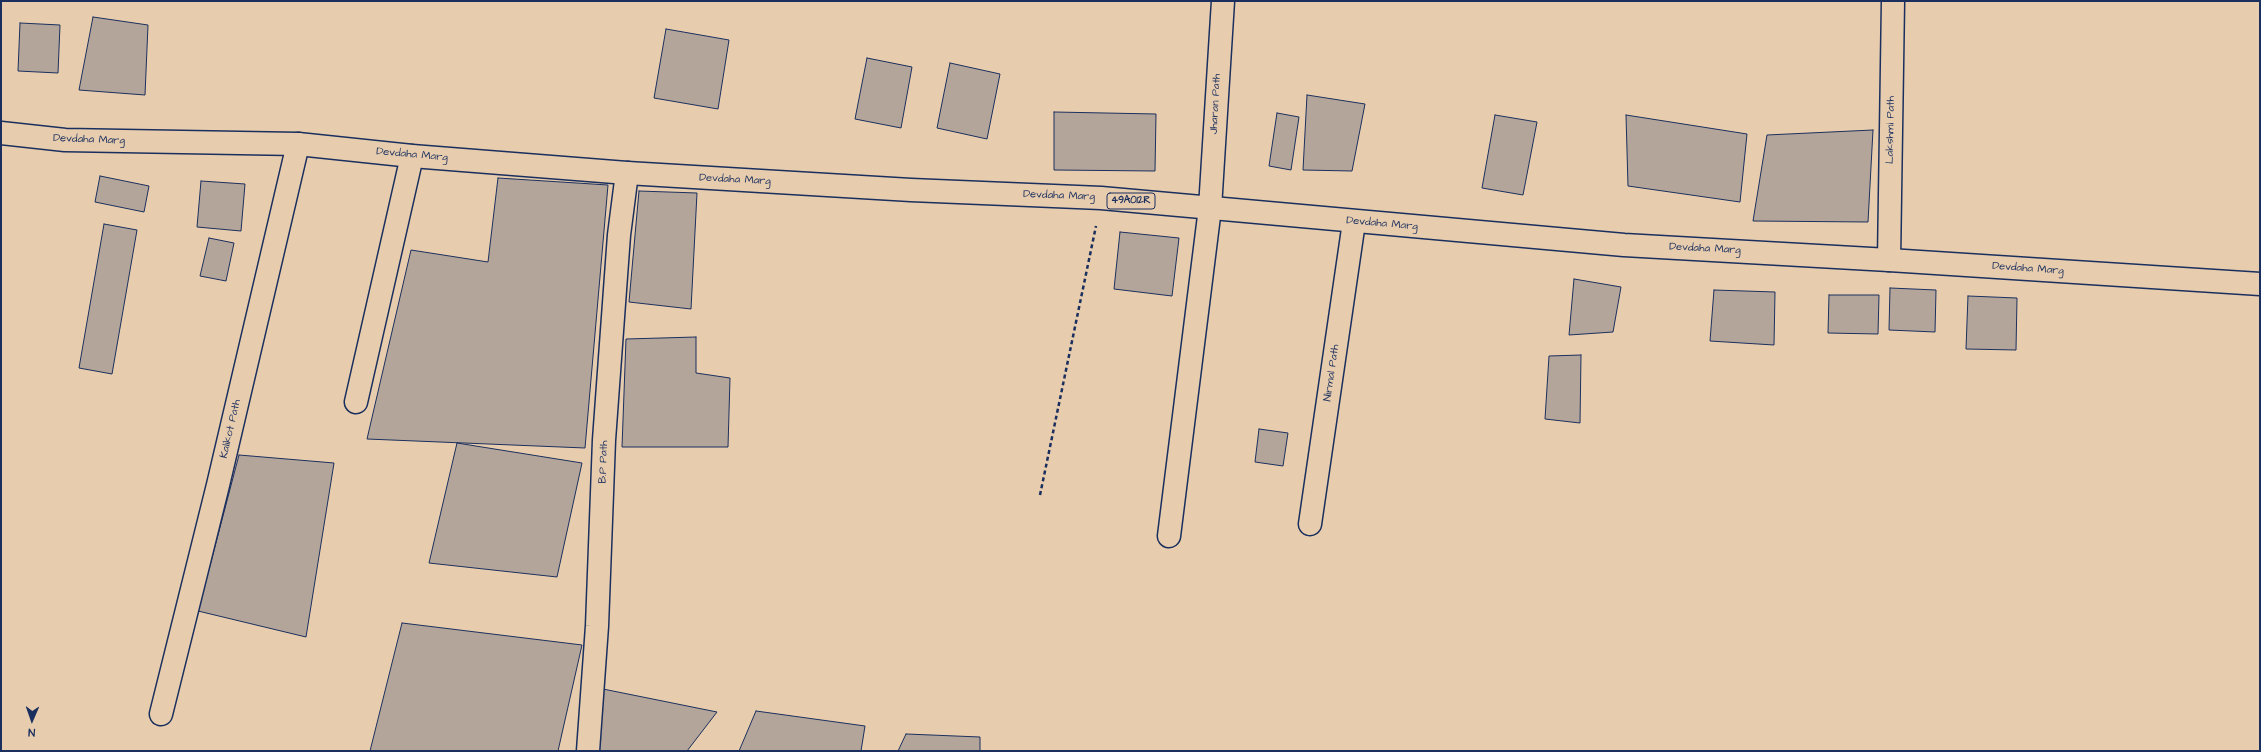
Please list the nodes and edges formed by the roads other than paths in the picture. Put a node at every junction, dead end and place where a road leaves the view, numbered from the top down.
1 (1222, 1) edge
2 (1893, 1) edge
3 (1, 133) edge
4 (298, 144) junction
5 (412, 156) junction
6 (627, 174) junction
7 (1210, 208) junction
8 (1354, 222) junction
9 (1889, 260) junction
10 (2260, 284) edge
11 (356, 402) dead end
12 (1310, 524) dead end
13 (1169, 536) dead end
14 (161, 714) dead end
15 (588, 751) edge

1 - 7 street, Jharan Path
2 - 9 street, Lakshmi Path
3 - 4 street, Devdaha Marg / 49A012R
4 - 5 street, Devdaha Marg / 49A012R
4 - 14 street, Kalikot Path
5 - 6 street, Devdaha Marg / 49A012R
5 - 11 street
6 - 7 street, Devdaha Marg / 49A012R
6 - 15 street, B.P Path
7 - 8 street, Devdaha Marg / 49A012R
7 - 13 street, Jharan Path
8 - 9 street, Devdaha Marg / 49A012R
8 - 12 street, Nirmal Path
9 - 10 street, Devdaha Marg / 49A012R

